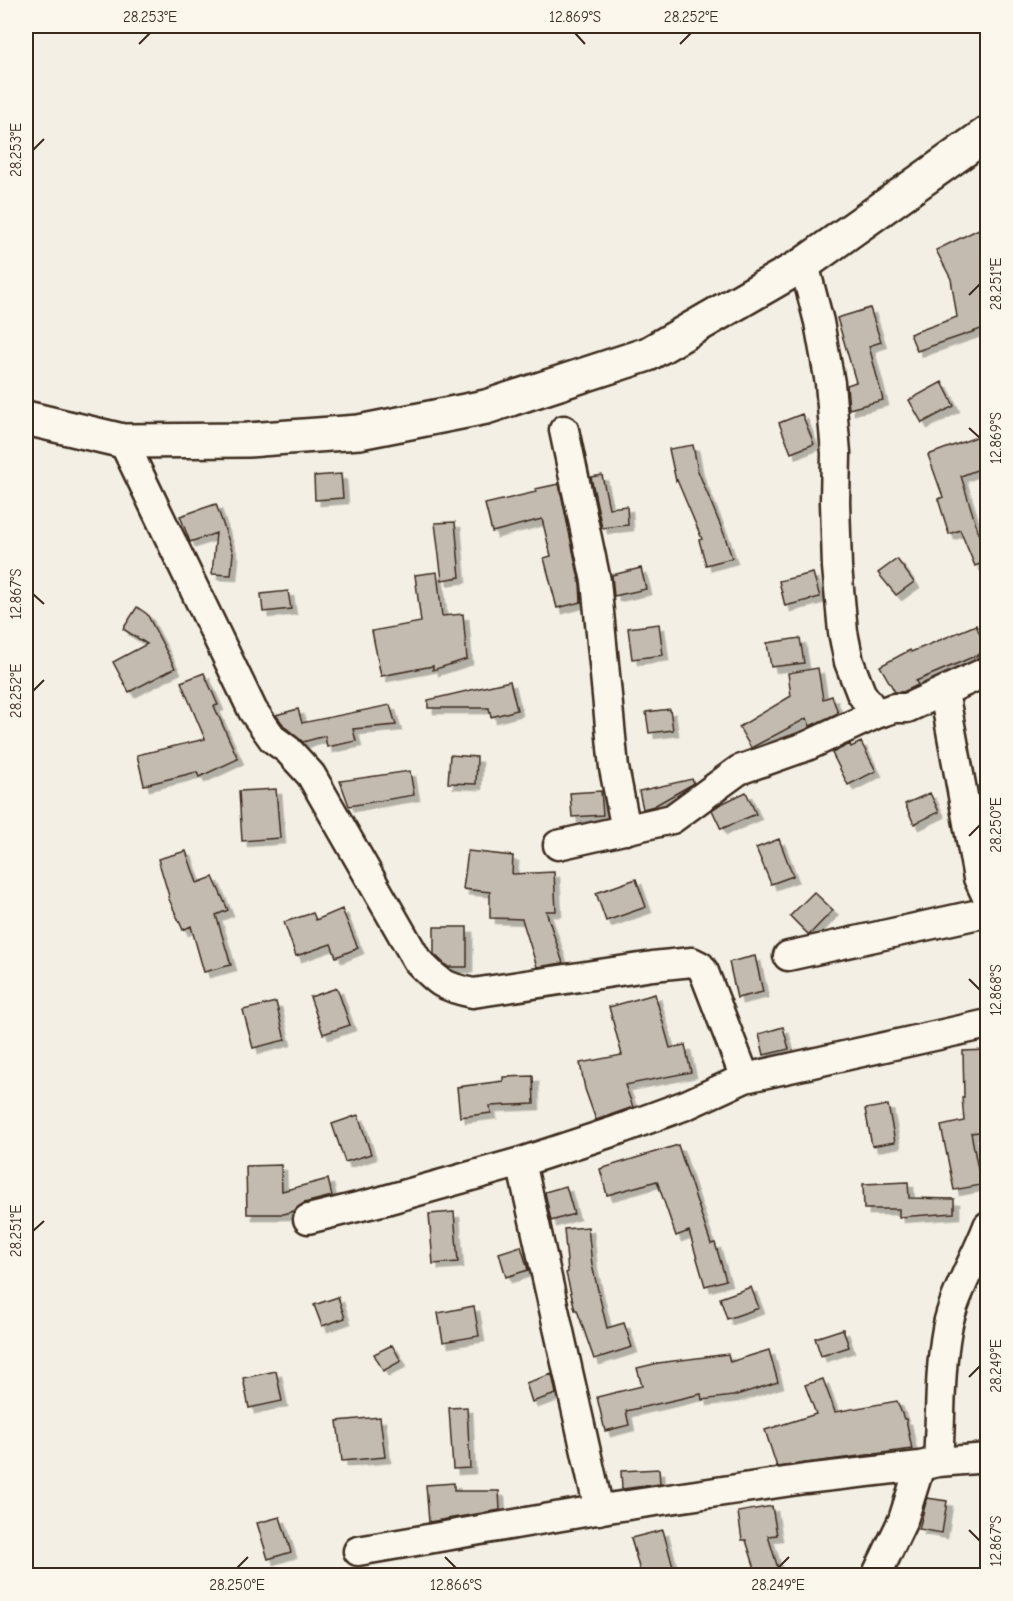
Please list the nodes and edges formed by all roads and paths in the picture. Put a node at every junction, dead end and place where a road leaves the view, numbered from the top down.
1 (987, 133) edge
2 (804, 264) junction
3 (26, 418) edge
4 (564, 430) dead end
5 (123, 441) junction
6 (987, 671) edge
7 (944, 692) junction
8 (876, 714) junction
9 (626, 830) junction
10 (558, 845) dead end
11 (987, 899) edge
12 (987, 912) edge
13 (788, 956) dead end
14 (987, 1024) edge
15 (745, 1078) junction
16 (521, 1162) junction
17 (308, 1219) dead end
18 (985, 1239) edge
19 (987, 1458) edge
20 (929, 1464) junction
21 (599, 1509) junction
22 (358, 1551) dead end
23 (876, 1575) edge

1 - 2 main road
2 - 5 main road
2 - 8 street
3 - 5 main road
4 - 9 street
5 - 15 street
6 - 7 street
7 - 8 street
7 - 11 street
8 - 9 street
9 - 10 street
12 - 13 street
14 - 15 street
15 - 16 street
16 - 17 street
16 - 21 street
18 - 20 street
19 - 20 street
20 - 21 street
20 - 23 street
21 - 22 street

